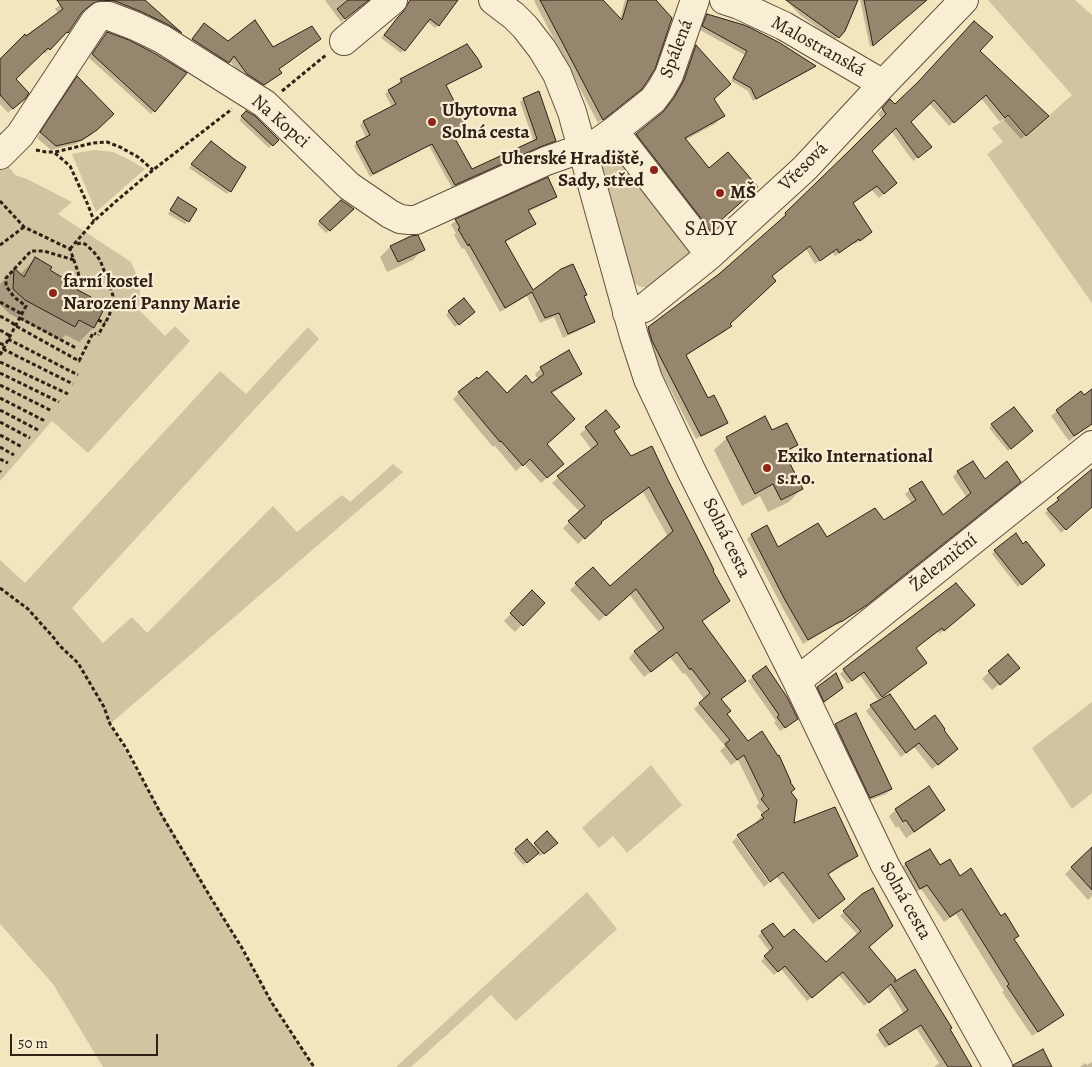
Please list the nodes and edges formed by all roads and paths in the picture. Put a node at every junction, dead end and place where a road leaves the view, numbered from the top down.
1 (393, 0) edge
2 (493, 0) edge
3 (695, 0) edge
4 (724, 0) edge
5 (964, 0) edge
6 (344, 41) joint
7 (883, 84) junction
8 (258, 100) junction
9 (614, 130) junction
10 (8, 148) edge
11 (582, 148) junction
12 (55, 152) junction
13 (153, 170) junction
14 (0, 202) edge
15 (94, 221) junction
16 (24, 227) junction
17 (0, 245) edge
18 (70, 249) junction
19 (710, 255) junction
20 (74, 260) junction
21 (74, 285) dead end
22 (0, 302) edge
23 (627, 313) junction
24 (0, 316) edge
25 (21, 316) junction
26 (98, 320) dead end
27 (105, 323) junction
28 (16, 326) junction
29 (0, 330) edge
30 (9, 338) junction
31 (0, 343) edge
32 (4, 347) junction
33 (76, 348) dead end
34 (0, 355) edge
35 (0, 362) edge
36 (0, 373) edge
37 (78, 375) dead end
38 (73, 384) dead end
39 (0, 385) edge
40 (68, 394) dead end
41 (0, 398) edge
42 (59, 402) dead end
43 (0, 410) edge
44 (52, 411) dead end
45 (45, 421) dead end
46 (0, 422) edge
47 (38, 430) dead end
48 (0, 435) edge
49 (30, 438) dead end
50 (1092, 445) edge
51 (0, 447) edge
52 (22, 447) dead end
53 (14, 455) dead end
54 (0, 459) edge
55 (8, 463) dead end
56 (1, 589) edge
57 (796, 679) junction
58 (314, 1067) edge
59 (998, 1067) edge

1 - 6 street
2 - 11 street, Solná cesta
3 - 9 street, Spálená
4 - 7 street, Malostranská
5 - 7 street, Vřesová
6 - 8 path
7 - 19 street, Vřesová
8 - 10 street, Na Kopci
8 - 11 street, Na Kopci
8 - 13 path
9 - 11 street, Spálená
9 - 19 street
10 - 12 path
11 - 23 street, Solná cesta
12 - 13 path
12 - 15 path
13 - 15 path
14 - 16 path
15 - 18 path
16 - 17 path
16 - 18 path
18 - 20 path
18 - 27 path
19 - 23 street, Vřesová
20 - 21 path
20 - 25 path
22 - 25 path
23 - 57 street, Solná cesta
24 - 28 path
25 - 28 path
25 - 33 path
26 - 27 path
27 - 28 path
28 - 30 path
29 - 30 path
30 - 32 path
30 - 37 path
31 - 32 path
32 - 34 path
32 - 38 path
35 - 40 path
36 - 42 path
39 - 44 path
41 - 45 path
43 - 47 path
46 - 49 path
48 - 52 path
50 - 57 street, Železniční
51 - 53 path
54 - 55 path
56 - 58 path
57 - 59 street, Solná cesta

